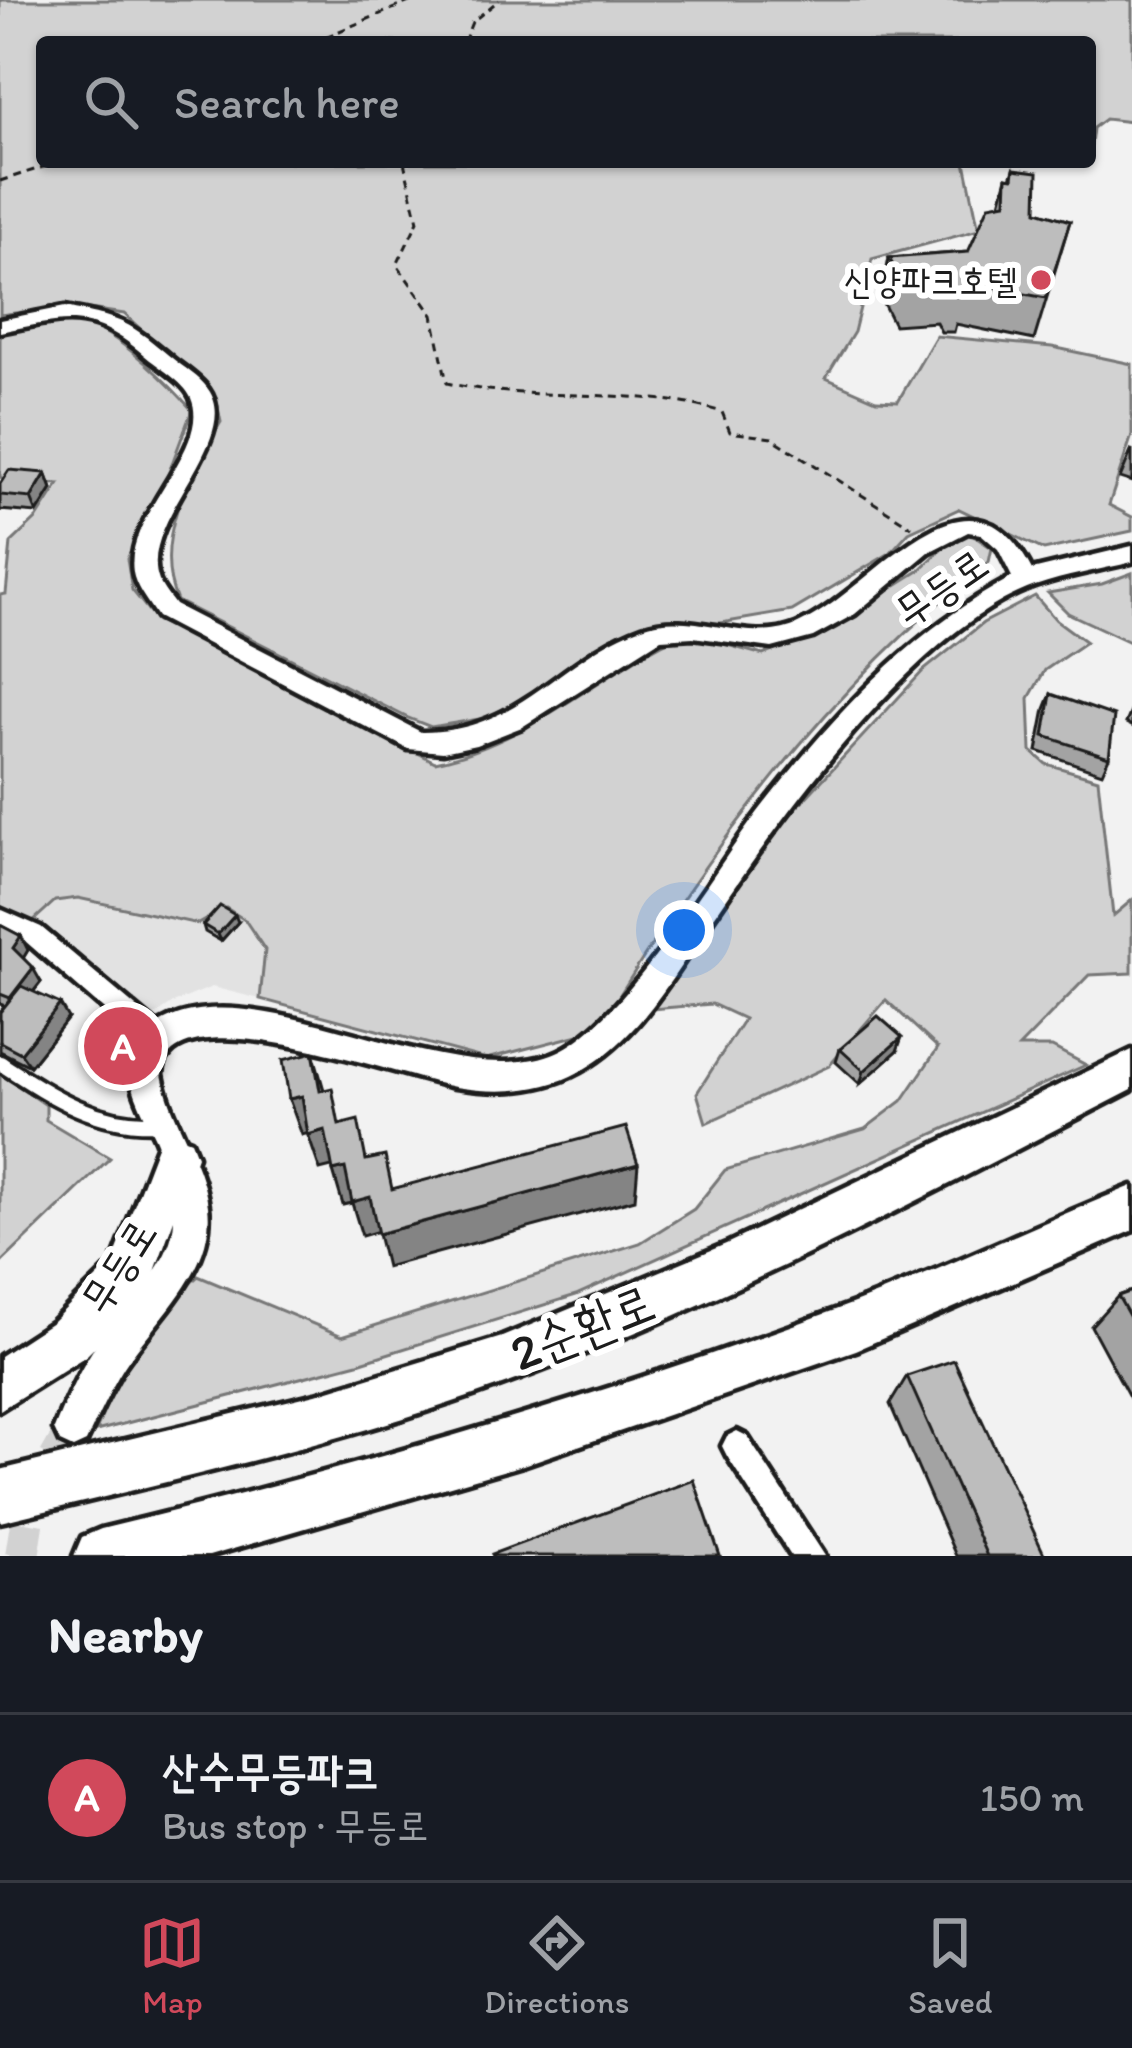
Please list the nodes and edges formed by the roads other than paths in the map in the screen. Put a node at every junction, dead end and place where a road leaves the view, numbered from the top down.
1 (0, 326) edge
2 (1132, 554) edge
3 (1025, 580) junction
4 (0, 918) edge
5 (158, 1041) junction
6 (0, 1063) edge
7 (1132, 1069) edge
8 (170, 1139) junction
9 (1132, 1208) edge
10 (0, 1384) edge
11 (73, 1429) tunnel mouth
12 (737, 1446) dead end
13 (114, 1468) junction
14 (0, 1477) edge
15 (0, 1496) edge
16 (269, 1515) junction
17 (100, 1556) edge
18 (208, 1556) edge
19 (809, 1556) edge

1 - 3 main road, 무등로
2 - 3 main road
3 - 5 main road, 무등로
4 - 5 street
5 - 8 main road, 무등로
6 - 8 lane
7 - 13 highway, 2순환로
8 - 10 highway
8 - 11 main road, 무등로
9 - 16 highway, 2순환로
12 - 19 street
13 - 14 highway
13 - 15 highway, 2순환로
16 - 17 highway, 2순환로
16 - 18 highway

